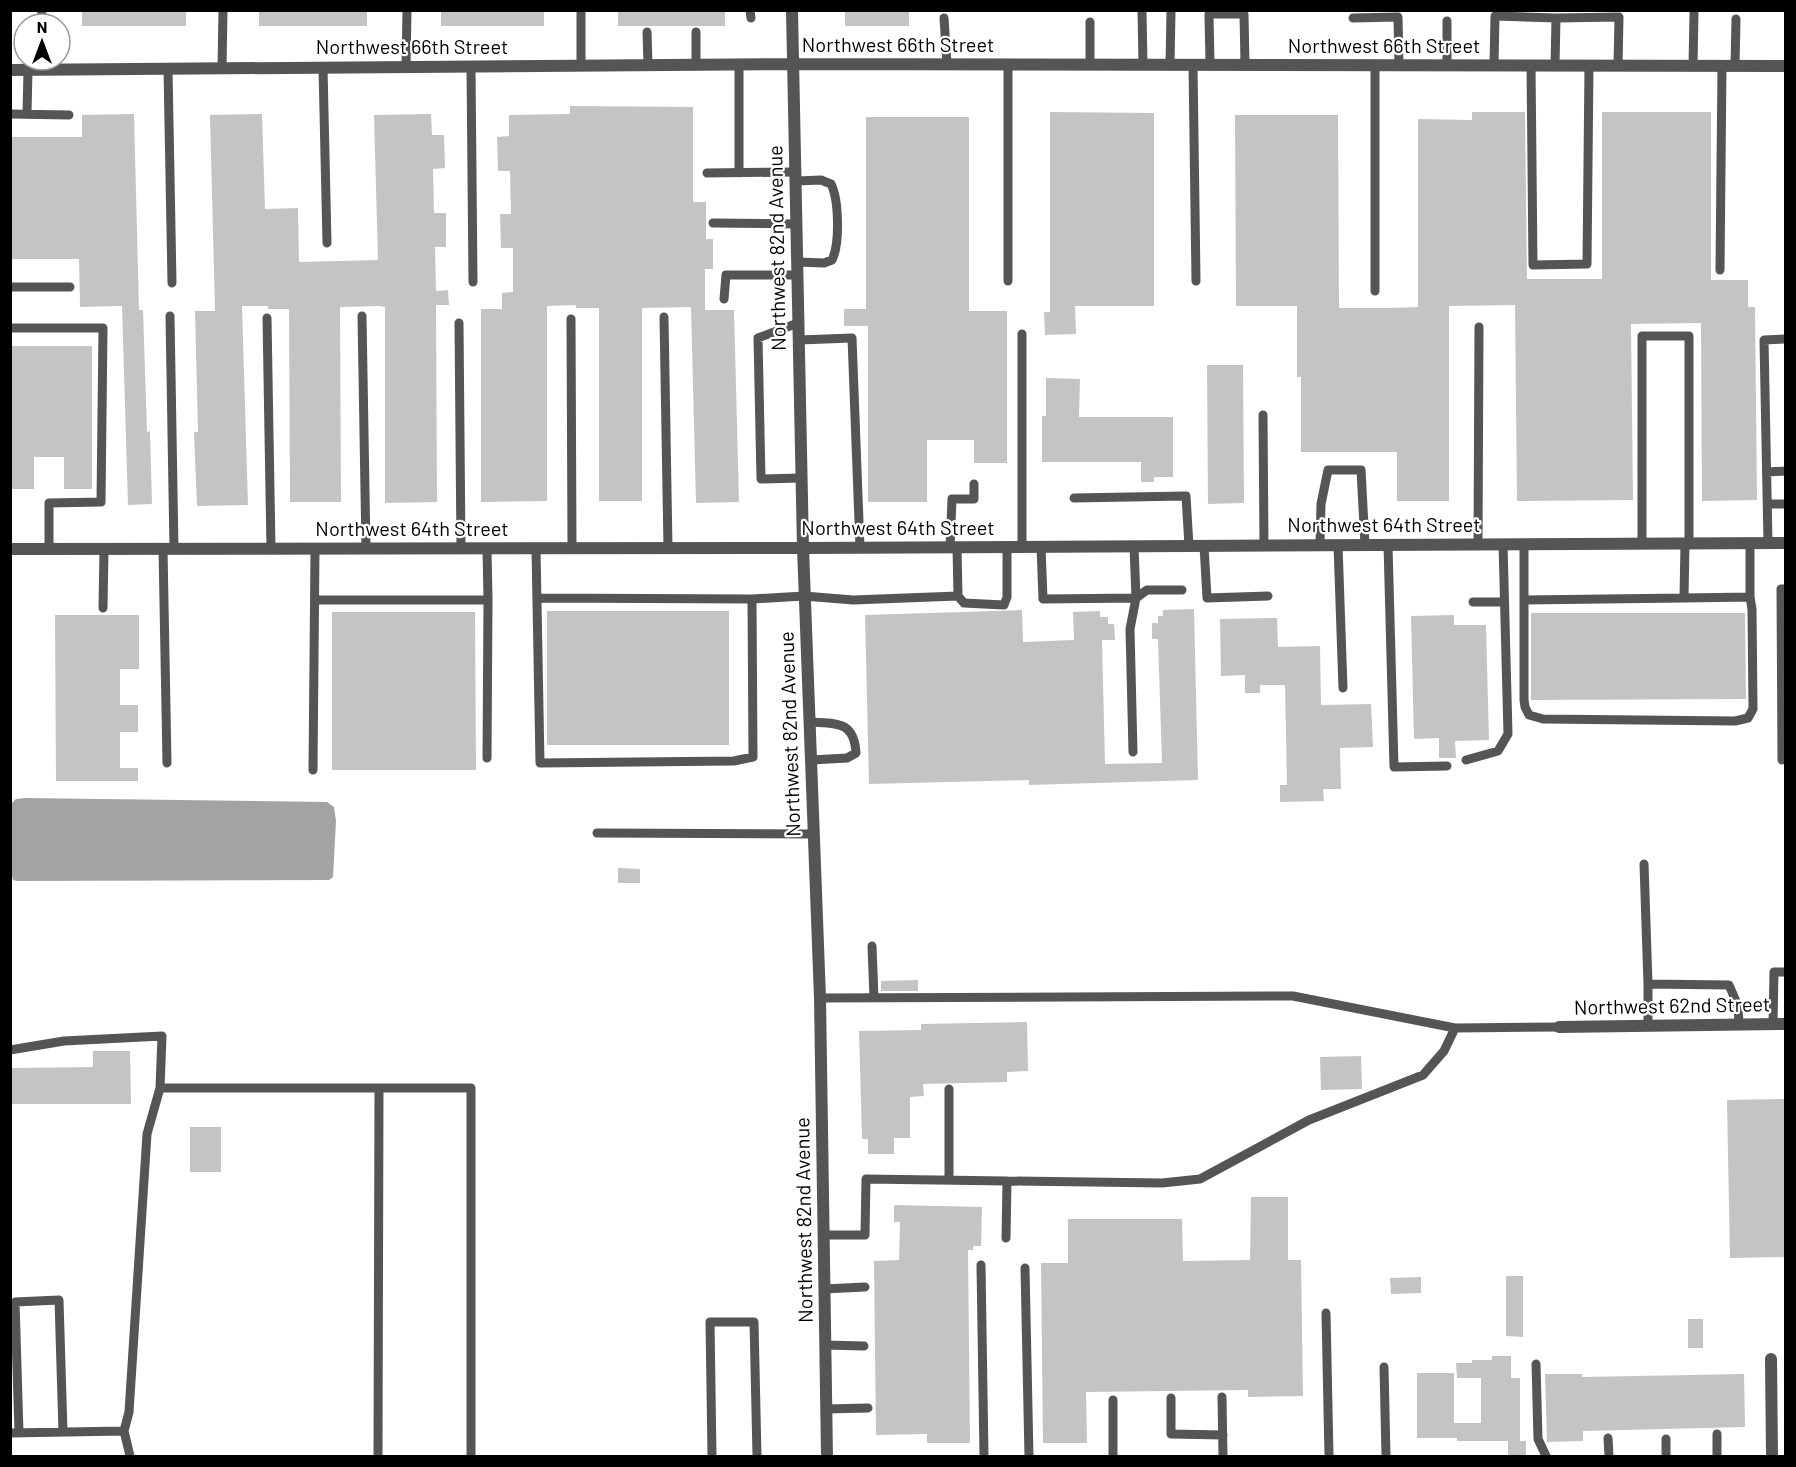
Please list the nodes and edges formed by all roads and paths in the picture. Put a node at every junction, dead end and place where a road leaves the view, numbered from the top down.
1 (223, 10) edge
2 (407, 10) edge
3 (581, 10) edge
4 (792, 10) edge
5 (1142, 12) edge
6 (1171, 12) edge
7 (1694, 13) dead end
8 (944, 18) dead end
9 (1353, 18) dead end
10 (1556, 18) junction
11 (1736, 19) dead end
12 (1447, 21) dead end
13 (1090, 22) dead end
14 (647, 32) dead end
15 (696, 32) dead end
16 (740, 64) junction
17 (793, 64) junction
18 (946, 64) junction
19 (1008, 64) junction
20 (648, 65) junction
21 (696, 65) junction
22 (1090, 65) junction
23 (1143, 65) junction
24 (1170, 65) junction
25 (1193, 65) junction
26 (1210, 65) junction
27 (1245, 65) junction
28 (1375, 65) junction
29 (1399, 65) junction
30 (1447, 65) junction
31 (1494, 65) junction
32 (581, 66) junction
33 (1531, 66) junction
34 (1555, 66) junction
35 (1589, 66) junction
36 (1618, 66) junction
37 (1693, 66) junction
38 (1722, 66) junction
39 (1735, 66) junction
40 (1785, 66) edge
41 (72, 67) edge
42 (406, 67) junction
43 (471, 67) junction
44 (222, 68) junction
45 (323, 68) junction
46 (168, 69) junction
47 (35, 72) edge
48 (10, 114) edge
49 (27, 114) junction
50 (69, 115) dead end
51 (739, 173) junction
52 (707, 174) dead end
53 (796, 176) junction
54 (713, 223) dead end
55 (796, 224) junction
56 (327, 243) dead end
57 (797, 262) junction
58 (1720, 270) dead end
59 (798, 276) junction
60 (1008, 281) dead end
61 (1196, 281) dead end
62 (472, 282) dead end
63 (172, 283) dead end
64 (10, 287) edge
65 (70, 287) dead end
66 (1375, 291) dead end
67 (724, 298) dead end
68 (170, 316) dead end
69 (362, 316) dead end
70 (664, 317) dead end
71 (267, 318) dead end
72 (571, 319) dead end
73 (459, 323) dead end
74 (798, 323) junction
75 (1479, 327) dead end
76 (10, 328) edge
77 (1022, 334) dead end
78 (1785, 339) edge
79 (799, 340) junction
80 (1263, 415) dead end
81 (1785, 471) edge
82 (1767, 472) junction
83 (801, 478) junction
84 (974, 484) dead end
85 (1074, 498) dead end
86 (1768, 504) junction
87 (1785, 504) edge
88 (1642, 543) junction
89 (1687, 543) junction
90 (1750, 543) junction
91 (1768, 543) junction
92 (1785, 543) edge
93 (1478, 544) junction
94 (1503, 544) junction
95 (1524, 544) junction
96 (1320, 545) junction
97 (1338, 545) junction
98 (1365, 545) junction
99 (1388, 545) junction
100 (1134, 546) junction
101 (1189, 546) junction
102 (1204, 546) junction
103 (1264, 546) junction
104 (1007, 547) junction
105 (1022, 547) junction
106 (1041, 547) junction
107 (668, 548) junction
108 (803, 548) junction
109 (860, 548) junction
110 (954, 548) junction
111 (10, 549) edge
112 (49, 549) junction
113 (104, 549) junction
114 (168, 549) junction
115 (271, 549) junction
116 (315, 549) junction
117 (366, 549) junction
118 (461, 549) junction
119 (488, 549) junction
120 (536, 549) junction
121 (572, 549) junction
122 (1785, 589) edge
123 (1182, 590) dead end
124 (804, 596) junction
125 (958, 596) junction
126 (1268, 596) dead end
127 (1750, 597) junction
128 (537, 598) junction
129 (1136, 598) junction
130 (1684, 598) junction
131 (315, 600) junction
132 (488, 600) junction
133 (752, 600) junction
134 (1524, 600) junction
135 (1473, 602) dead end
136 (1504, 602) junction
137 (103, 608) dead end
138 (1343, 688) dead end
139 (809, 722) junction
140 (1132, 752) dead end
141 (487, 758) dead end
142 (811, 760) junction
143 (1466, 760) dead end
144 (1782, 760) dead end
145 (167, 763) dead end
146 (1447, 766) dead end
147 (313, 770) dead end
148 (597, 833) dead end
149 (813, 834) junction
150 (1644, 864) dead end
151 (872, 946) dead end
152 (1785, 972) edge
153 (1648, 984) junction
154 (820, 998) junction
155 (874, 998) junction
156 (1739, 1024) junction
157 (1779, 1024) edge
158 (1648, 1025) junction
159 (1559, 1027) joint
160 (1455, 1028) junction
161 (10, 1050) edge
162 (160, 1088) junction
163 (379, 1088) junction
164 (949, 1089) dead end
165 (949, 1180) junction
166 (1007, 1181) junction
167 (824, 1235) junction
168 (1006, 1238) dead end
169 (981, 1265) dead end
170 (1025, 1268) dead end
171 (865, 1287) dead end
172 (824, 1289) junction
173 (1326, 1313) dead end
174 (825, 1345) junction
175 (864, 1346) dead end
176 (1770, 1359) dead end
177 (1536, 1364) dead end
178 (1384, 1367) dead end
179 (1171, 1398) dead end
180 (1222, 1398) dead end
181 (1113, 1400) dead end
182 (868, 1408) dead end
183 (826, 1409) junction
184 (124, 1431) junction
185 (63, 1432) junction
186 (15, 1433) edge
187 (1717, 1434) dead end
188 (1223, 1435) junction
189 (1608, 1438) dead end
190 (1666, 1439) dead end
191 (130, 1456) edge
192 (378, 1456) edge
193 (471, 1456) edge
194 (712, 1456) edge
195 (757, 1456) edge
196 (827, 1456) edge
197 (984, 1456) edge
198 (1029, 1456) edge
199 (1113, 1456) edge
200 (1223, 1456) edge
201 (1329, 1456) edge
202 (1386, 1456) edge
203 (1546, 1456) edge
204 (1609, 1456) edge
205 (1666, 1456) edge
206 (1717, 1456) edge
207 (1772, 1456) edge

1 - 44 lane
2 - 42 lane
3 - 32 lane
4 - 17 street, Northwest 82nd Avenue
5 - 23 lane
6 - 24 lane
7 - 37 lane
8 - 18 lane
9 - 29 lane
10 - 31 lane
10 - 34 lane
10 - 36 lane
11 - 39 lane
12 - 30 lane
13 - 22 lane
14 - 20 lane
15 - 21 lane
16 - 17 street, Northwest 66th Street
16 - 21 street, Northwest 66th Street
16 - 51 lane
17 - 18 street, Northwest 66th Street
17 - 53 street, Northwest 82nd Avenue
18 - 19 street, Northwest 66th Street
19 - 22 street, Northwest 66th Street
19 - 60 lane
20 - 21 street, Northwest 66th Street
20 - 32 street, Northwest 66th Street
22 - 23 street, Northwest 66th Street
23 - 24 street, Northwest 66th Street
24 - 25 street, Northwest 66th Street
25 - 26 street, Northwest 66th Street
25 - 61 lane
26 - 27 street, Northwest 66th Street
26 - 27 lane
27 - 28 street, Northwest 66th Street
28 - 29 street, Northwest 66th Street
28 - 66 lane
29 - 30 street, Northwest 66th Street
30 - 31 street, Northwest 66th Street
31 - 33 street, Northwest 66th Street
32 - 43 street, Northwest 66th Street
33 - 34 street, Northwest 66th Street
33 - 35 lane
34 - 35 street, Northwest 66th Street
35 - 36 street, Northwest 66th Street
36 - 37 street, Northwest 66th Street
37 - 38 street, Northwest 66th Street
38 - 39 street, Northwest 66th Street
38 - 58 lane
39 - 40 street, Northwest 66th Street
41 - 46 street, Northwest 66th Street
42 - 43 street, Northwest 66th Street
42 - 45 street, Northwest 66th Street
43 - 62 lane
44 - 45 street, Northwest 66th Street
44 - 46 street, Northwest 66th Street
45 - 56 lane
46 - 63 lane
47 - 49 lane
48 - 49 lane
49 - 50 lane
51 - 52 lane
51 - 53 lane
53 - 55 street, Northwest 82nd Avenue
53 - 57 lane
54 - 55 lane
55 - 57 street, Northwest 82nd Avenue
57 - 59 street, Northwest 82nd Avenue
59 - 67 lane
59 - 74 street, Northwest 82nd Avenue
64 - 65 lane
68 - 114 lane
69 - 117 lane
70 - 107 lane
71 - 115 lane
72 - 121 lane
73 - 118 lane
74 - 79 street, Northwest 82nd Avenue
74 - 83 lane
75 - 93 lane
76 - 112 lane
77 - 105 lane
78 - 82 lane
79 - 83 street, Northwest 82nd Avenue
79 - 109 lane
80 - 103 lane
81 - 82 lane
82 - 86 lane
83 - 108 street, Northwest 82nd Avenue
84 - 110 lane
85 - 101 lane
86 - 87 lane
86 - 91 lane
88 - 89 street, Northwest 64th Street
88 - 89 lane
88 - 95 street, Northwest 64th Street
89 - 90 street, Northwest 64th Street
89 - 130 lane
90 - 91 street, Northwest 64th Street
90 - 127 lane
91 - 92 street, Northwest 64th Street
93 - 94 street, Northwest 64th Street
93 - 99 street, Northwest 64th Street
94 - 95 street, Northwest 64th Street
94 - 136 lane
95 - 134 lane
96 - 97 street, Northwest 64th Street
96 - 98 lane
96 - 103 street, Northwest 64th Street
97 - 98 street, Northwest 64th Street
97 - 138 lane
98 - 99 street, Northwest 64th Street
99 - 146 lane
100 - 101 street, Northwest 64th Street
100 - 106 street, Northwest 64th Street
100 - 129 lane
101 - 102 street, Northwest 64th Street
102 - 103 street, Northwest 64th Street
102 - 126 lane
104 - 105 street, Northwest 64th Street
104 - 110 street, Northwest 64th Street
104 - 125 lane
105 - 106 street, Northwest 64th Street
106 - 129 lane
107 - 108 street, Northwest 64th Street
107 - 121 street, Northwest 64th Street
108 - 109 street, Northwest 64th Street
108 - 124 street, Northwest 82nd Avenue
109 - 110 street, Northwest 64th Street
110 - 125 lane
111 - 112 street, Northwest 64th Street
112 - 113 street, Northwest 64th Street
113 - 114 street, Northwest 64th Street
113 - 137 lane
114 - 115 street, Northwest 64th Street
114 - 145 lane
115 - 116 street, Northwest 64th Street
116 - 117 street, Northwest 64th Street
116 - 131 lane
117 - 118 street, Northwest 64th Street
118 - 119 street, Northwest 64th Street
119 - 120 street, Northwest 64th Street
119 - 132 lane
120 - 121 street, Northwest 64th Street
120 - 128 lane
122 - 144 lane
123 - 129 lane
124 - 125 lane
124 - 133 lane
124 - 139 street, Northwest 82nd Avenue
127 - 130 lane
127 - 134 lane
128 - 133 lane
128 - 133 lane
129 - 140 lane
130 - 134 lane
131 - 132 lane
131 - 147 lane
132 - 141 lane
135 - 136 lane
136 - 143 lane
139 - 142 street, Northwest 82nd Avenue
139 - 142 lane
142 - 149 street, Northwest 82nd Avenue
148 - 149 lane
149 - 154 street, Northwest 82nd Avenue
150 - 153 lane
151 - 155 lane
152 - 157 lane
153 - 156 lane
153 - 158 lane
154 - 155 lane
154 - 167 street, Northwest 82nd Avenue
155 - 160 lane
156 - 157 street, Northwest 62nd Street
156 - 158 street, Northwest 62nd Street
158 - 159 street, Northwest 62nd Street
159 - 160 lane
160 - 166 lane
161 - 162 lane
162 - 163 lane
162 - 184 lane
163 - 192 lane
163 - 193 lane
164 - 165 lane
165 - 166 lane
165 - 167 lane
166 - 168 lane
167 - 172 street, Northwest 82nd Avenue
169 - 197 lane
170 - 198 lane
171 - 172 lane
172 - 174 street, Northwest 82nd Avenue
173 - 201 lane
174 - 175 lane
174 - 183 street, Northwest 82nd Avenue
176 - 207 street
177 - 203 lane
178 - 202 lane
179 - 188 lane
180 - 188 lane
181 - 199 lane
182 - 183 lane
183 - 196 street, Northwest 82nd Avenue
184 - 185 lane
184 - 191 lane
185 - 186 lane
185 - 186 lane
187 - 206 lane
188 - 200 lane
189 - 204 lane
190 - 205 lane
194 - 195 lane

